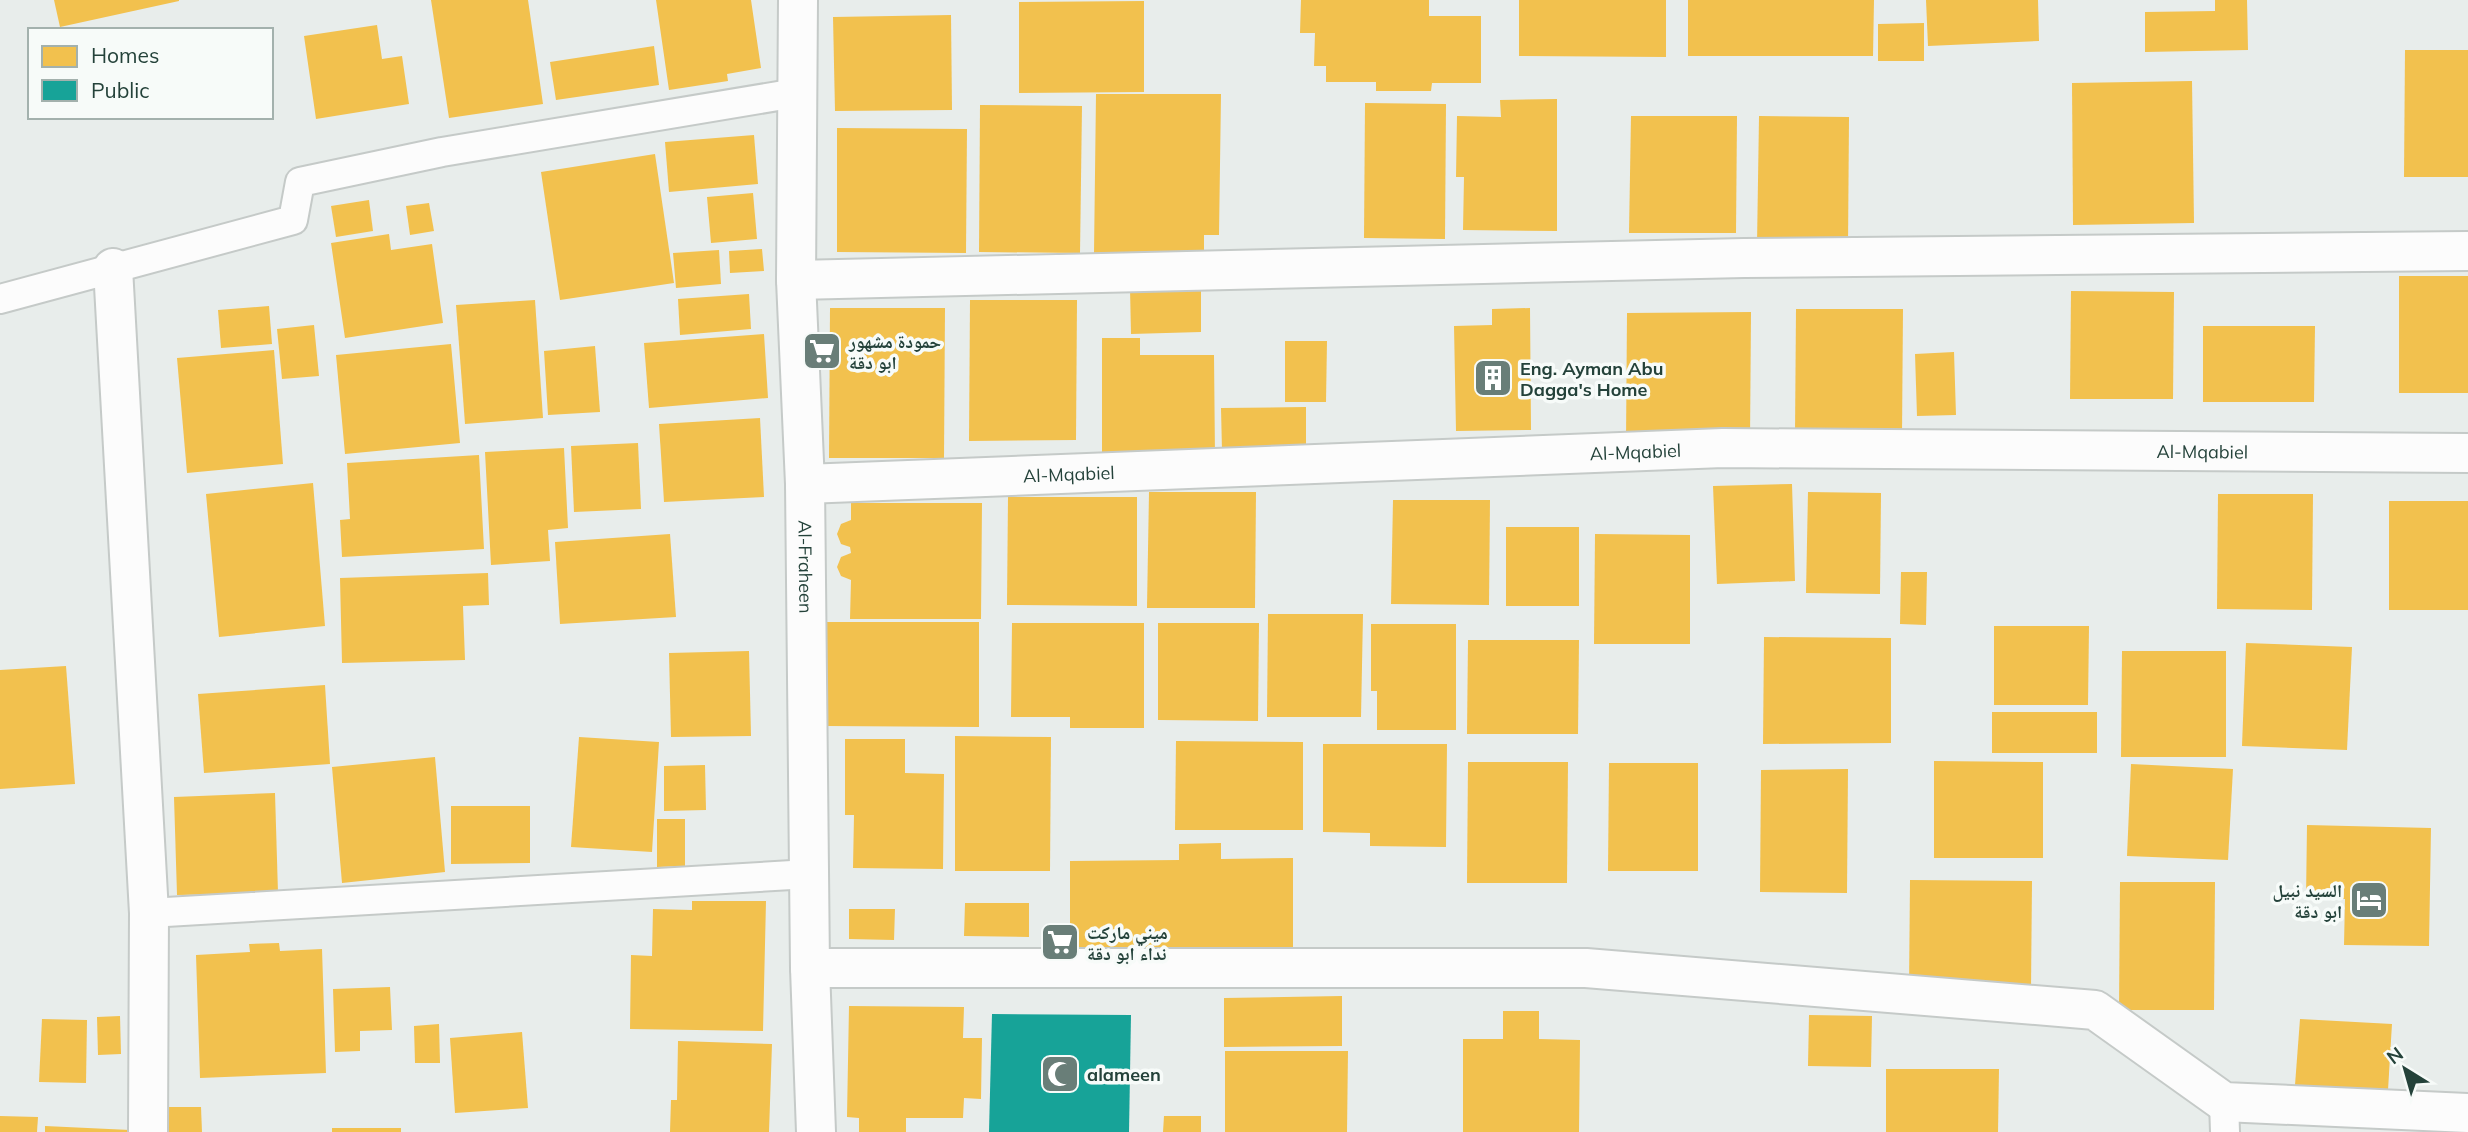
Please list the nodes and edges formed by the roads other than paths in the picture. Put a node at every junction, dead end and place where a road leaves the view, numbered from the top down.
1 (798, 0) edge
2 (796, 93) junction
3 (2468, 251) edge
4 (113, 268) junction
5 (796, 280) junction
6 (0, 299) edge
7 (2468, 453) edge
8 (805, 484) junction
9 (809, 874) junction
10 (149, 913) junction
11 (810, 968) junction
12 (2468, 1113) edge
13 (2225, 1117) edge
14 (148, 1132) edge
15 (816, 1132) edge

1 - 2 street, Al-Fraheen
2 - 4 lane
2 - 5 street, Al-Fraheen
3 - 5 street
4 - 6 lane
4 - 10 street
5 - 8 street, Al-Fraheen
7 - 8 street, Al-Mqabiel
8 - 9 street, Al-Fraheen
9 - 10 lane
9 - 11 street, Al-Fraheen
10 - 14 street
11 - 13 street
11 - 15 street, Al-Fraheen
12 - 13 street

